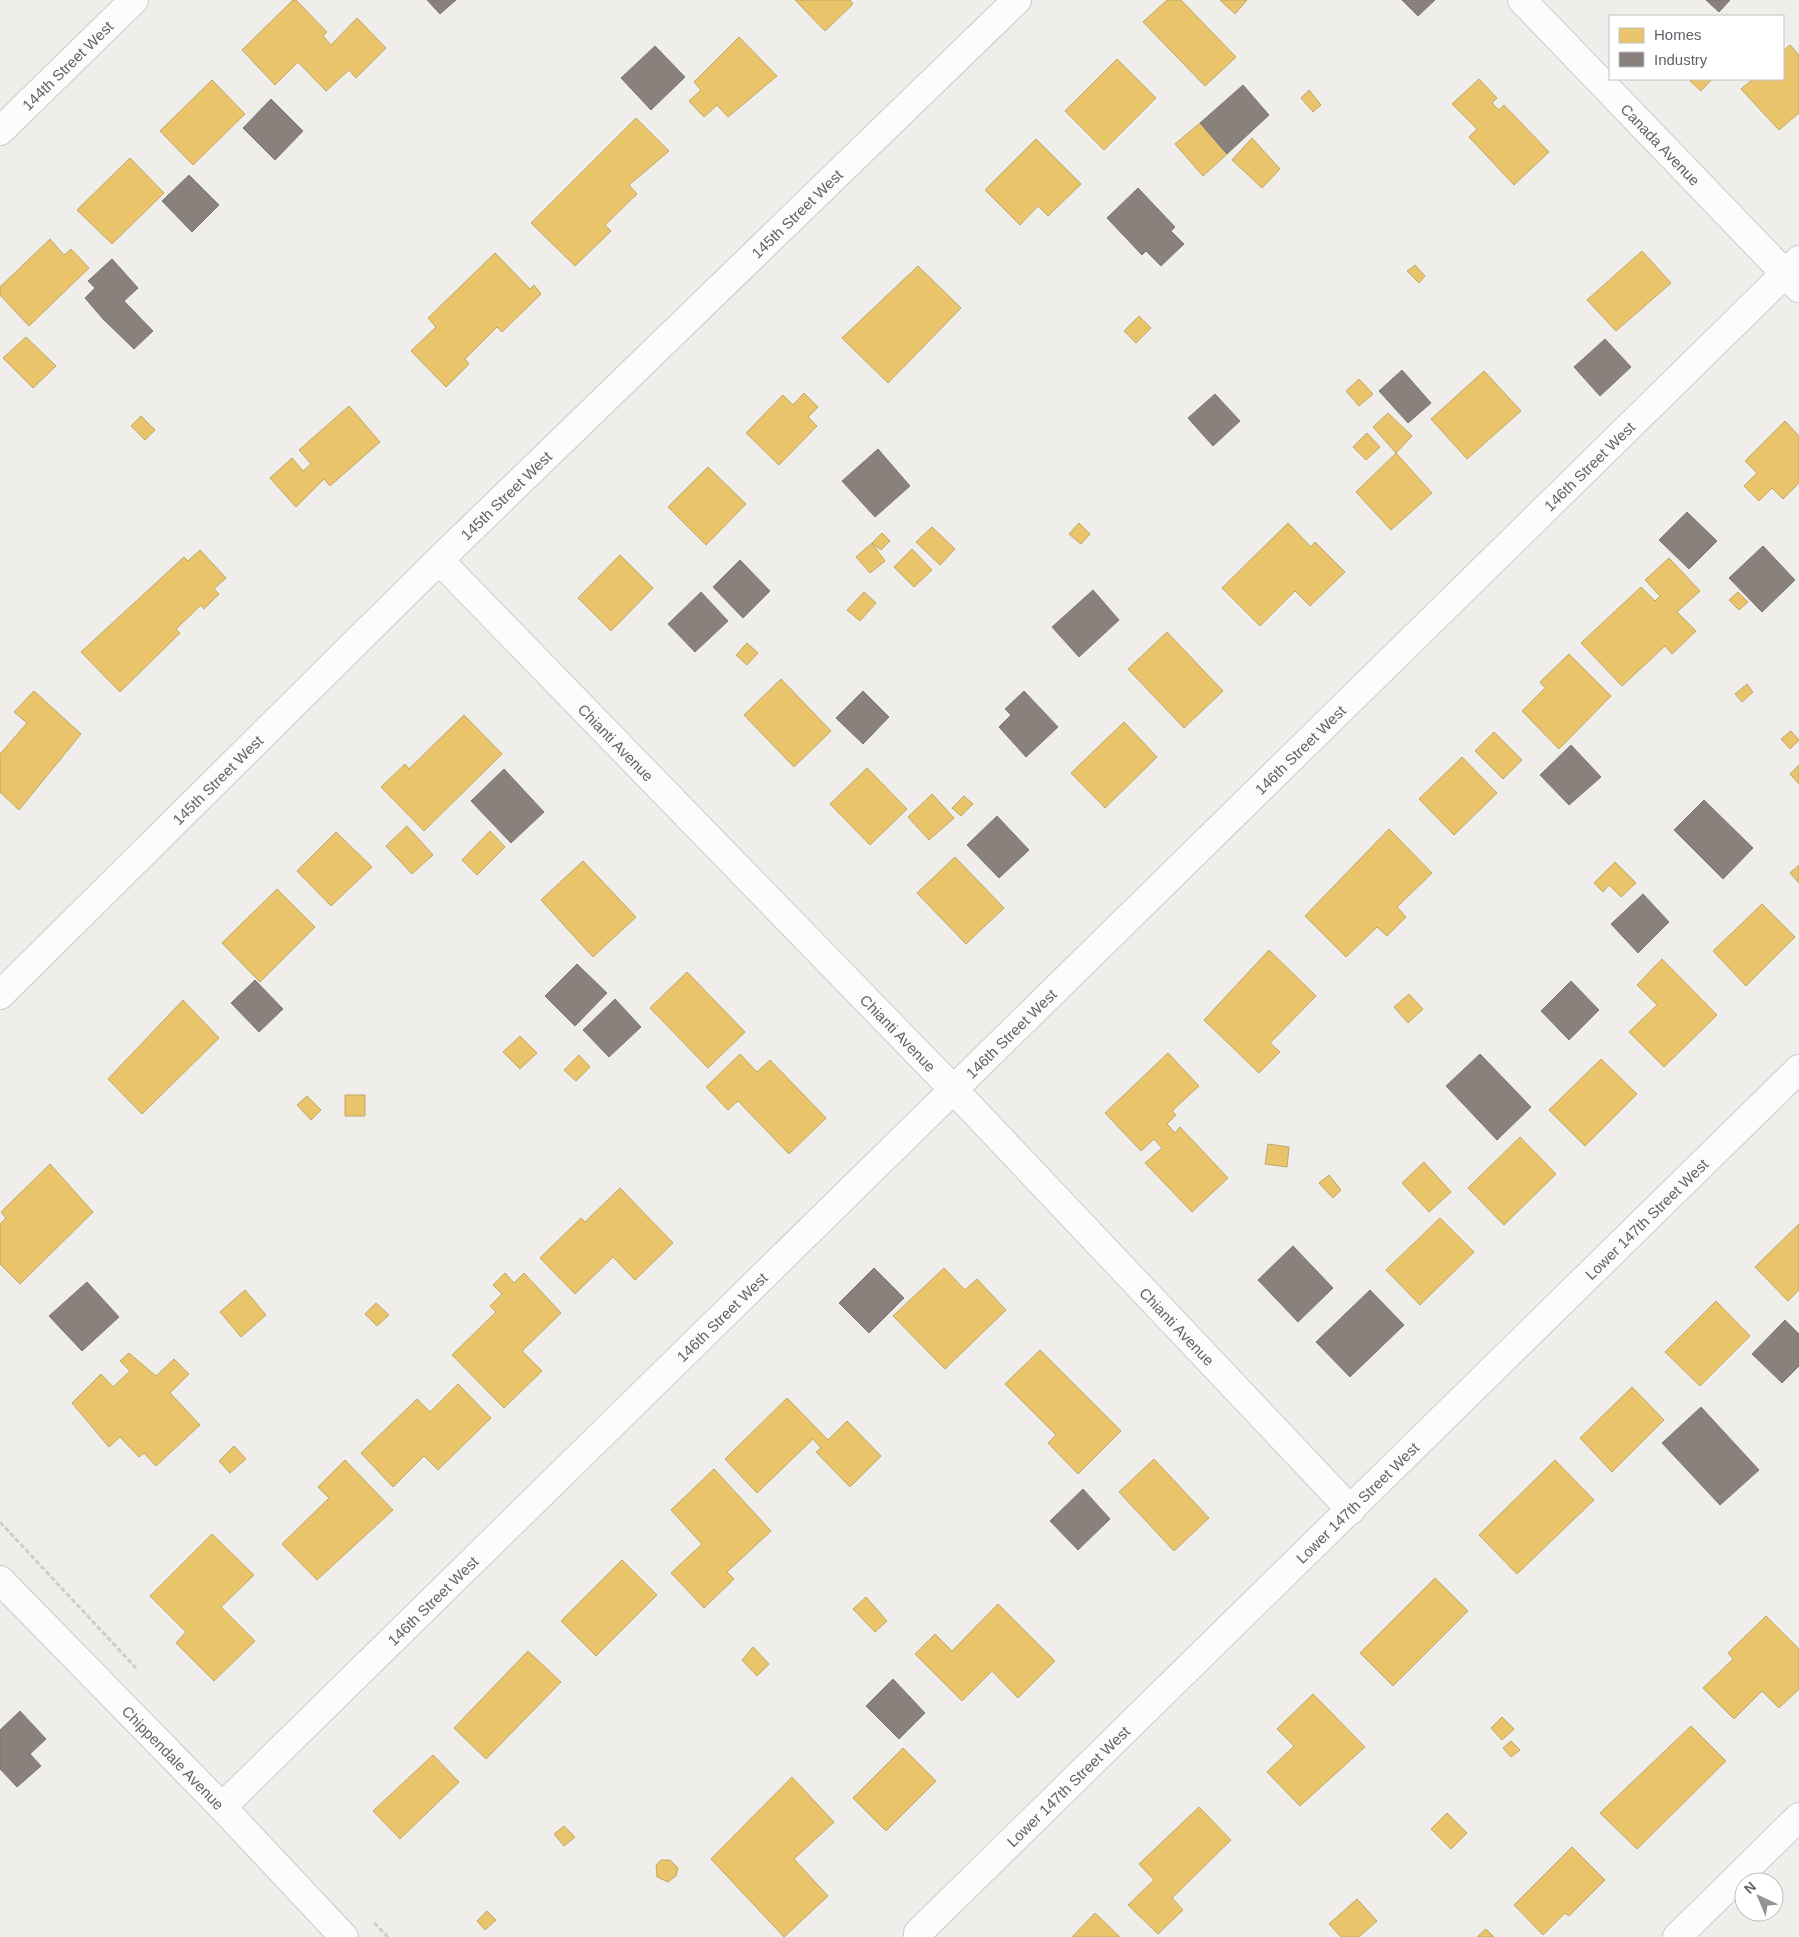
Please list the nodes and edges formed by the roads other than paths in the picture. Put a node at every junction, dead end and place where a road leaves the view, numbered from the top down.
1 (134, 0) edge
2 (1016, 0) edge
3 (1522, 0) edge
4 (0, 131) edge
5 (1794, 274) edge
6 (440, 560) junction
7 (0, 995) edge
8 (1799, 1069) edge
9 (954, 1090) junction
10 (1351, 1510) junction
11 (0, 1580) edge
12 (222, 1807) junction
13 (1799, 1817) edge
14 (344, 1937) edge
15 (918, 1937) edge
16 (1677, 1937) edge

1 - 4 street, 144th Street West
2 - 6 street, 145th Street West
3 - 5 street, Canada Avenue
5 - 9 street, 146th Street West
6 - 7 street, 145th Street West
6 - 9 street, Chianti Avenue
8 - 10 street, Lower 147th Street West
9 - 10 street, Chianti Avenue
9 - 12 street, 146th Street West
10 - 15 street, Lower 147th Street West
11 - 12 street, Chippendale Avenue
12 - 14 street, Chippendale Avenue
13 - 16 street

